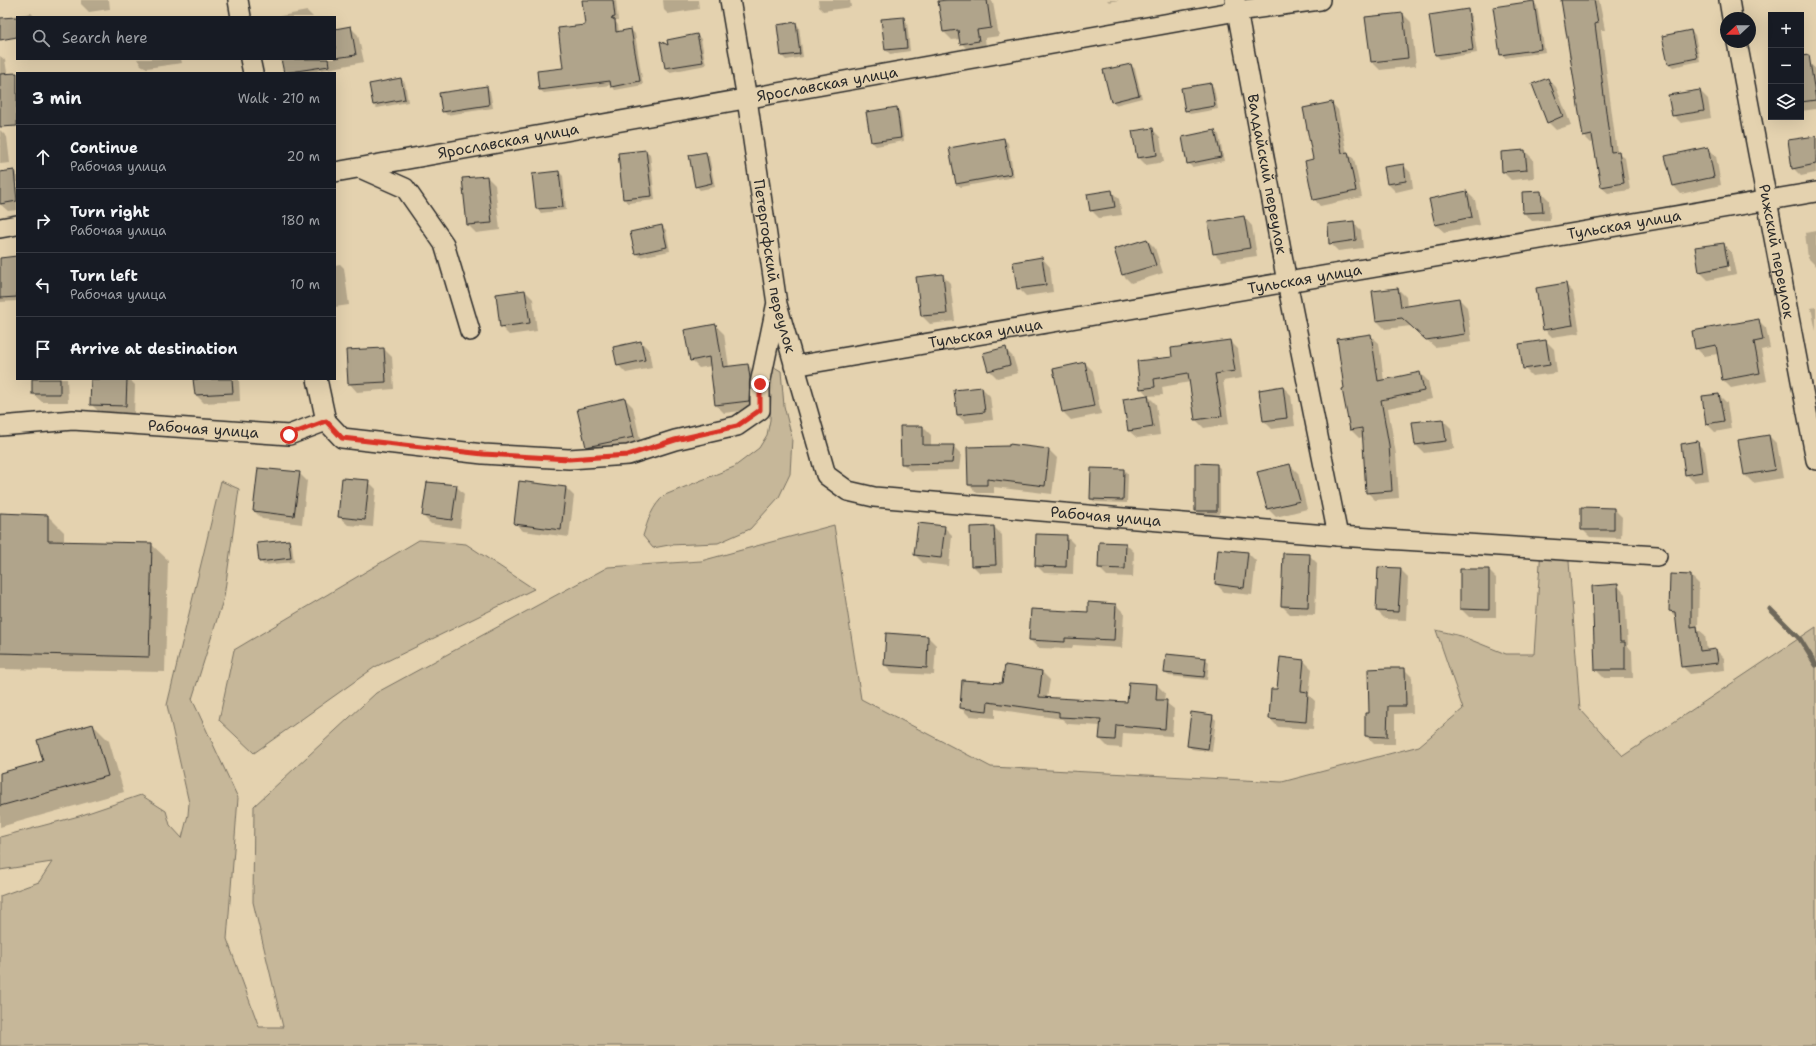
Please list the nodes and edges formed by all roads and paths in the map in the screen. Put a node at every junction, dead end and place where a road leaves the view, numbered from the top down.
1 (238, 0) edge
2 (730, 0) edge
3 (1320, 0) edge
4 (1729, 0) edge
5 (1236, 5) edge
6 (1731, 12) edge
7 (241, 16) edge
8 (1738, 48) edge
9 (250, 60) edge
10 (253, 72) edge
11 (747, 99) junction
12 (360, 168) junction
13 (336, 172) edge
14 (1816, 192) edge
15 (1767, 201) junction
16 (16, 225) edge
17 (0, 228) edge
18 (1287, 282) junction
19 (776, 304) junction
20 (470, 331) dead end
21 (794, 366) junction
22 (317, 380) edge
23 (326, 421) junction
24 (0, 426) edge
25 (1816, 460) edge
26 (874, 497) joint
27 (1338, 536) junction
28 (1657, 556) dead end

1 - 7 street
2 - 11 street, Петергофский переулок
3 - 5 street, Ярославская улица
4 - 6 street
5 - 11 street, Ярославская улица
5 - 18 street, Валдайский переулок
8 - 15 street, Рижский переулок
9 - 10 street
11 - 12 street, Ярославская улица
11 - 19 street, Петергофский переулок
12 - 13 street, Ярославская улица
12 - 20 street
14 - 15 street, Тульская улица
15 - 18 street, Тульская улица
15 - 25 street, Рижский переулок
16 - 17 street
18 - 21 street, Тульская улица
18 - 27 street, Валдайский переулок
19 - 21 street, Петергофский переулок
19 - 23 street
21 - 26 street, Петергофский переулок
22 - 23 street
23 - 24 street, Рабочая улица
26 - 27 street, Рабочая улица
27 - 28 street, Рабочая улица

